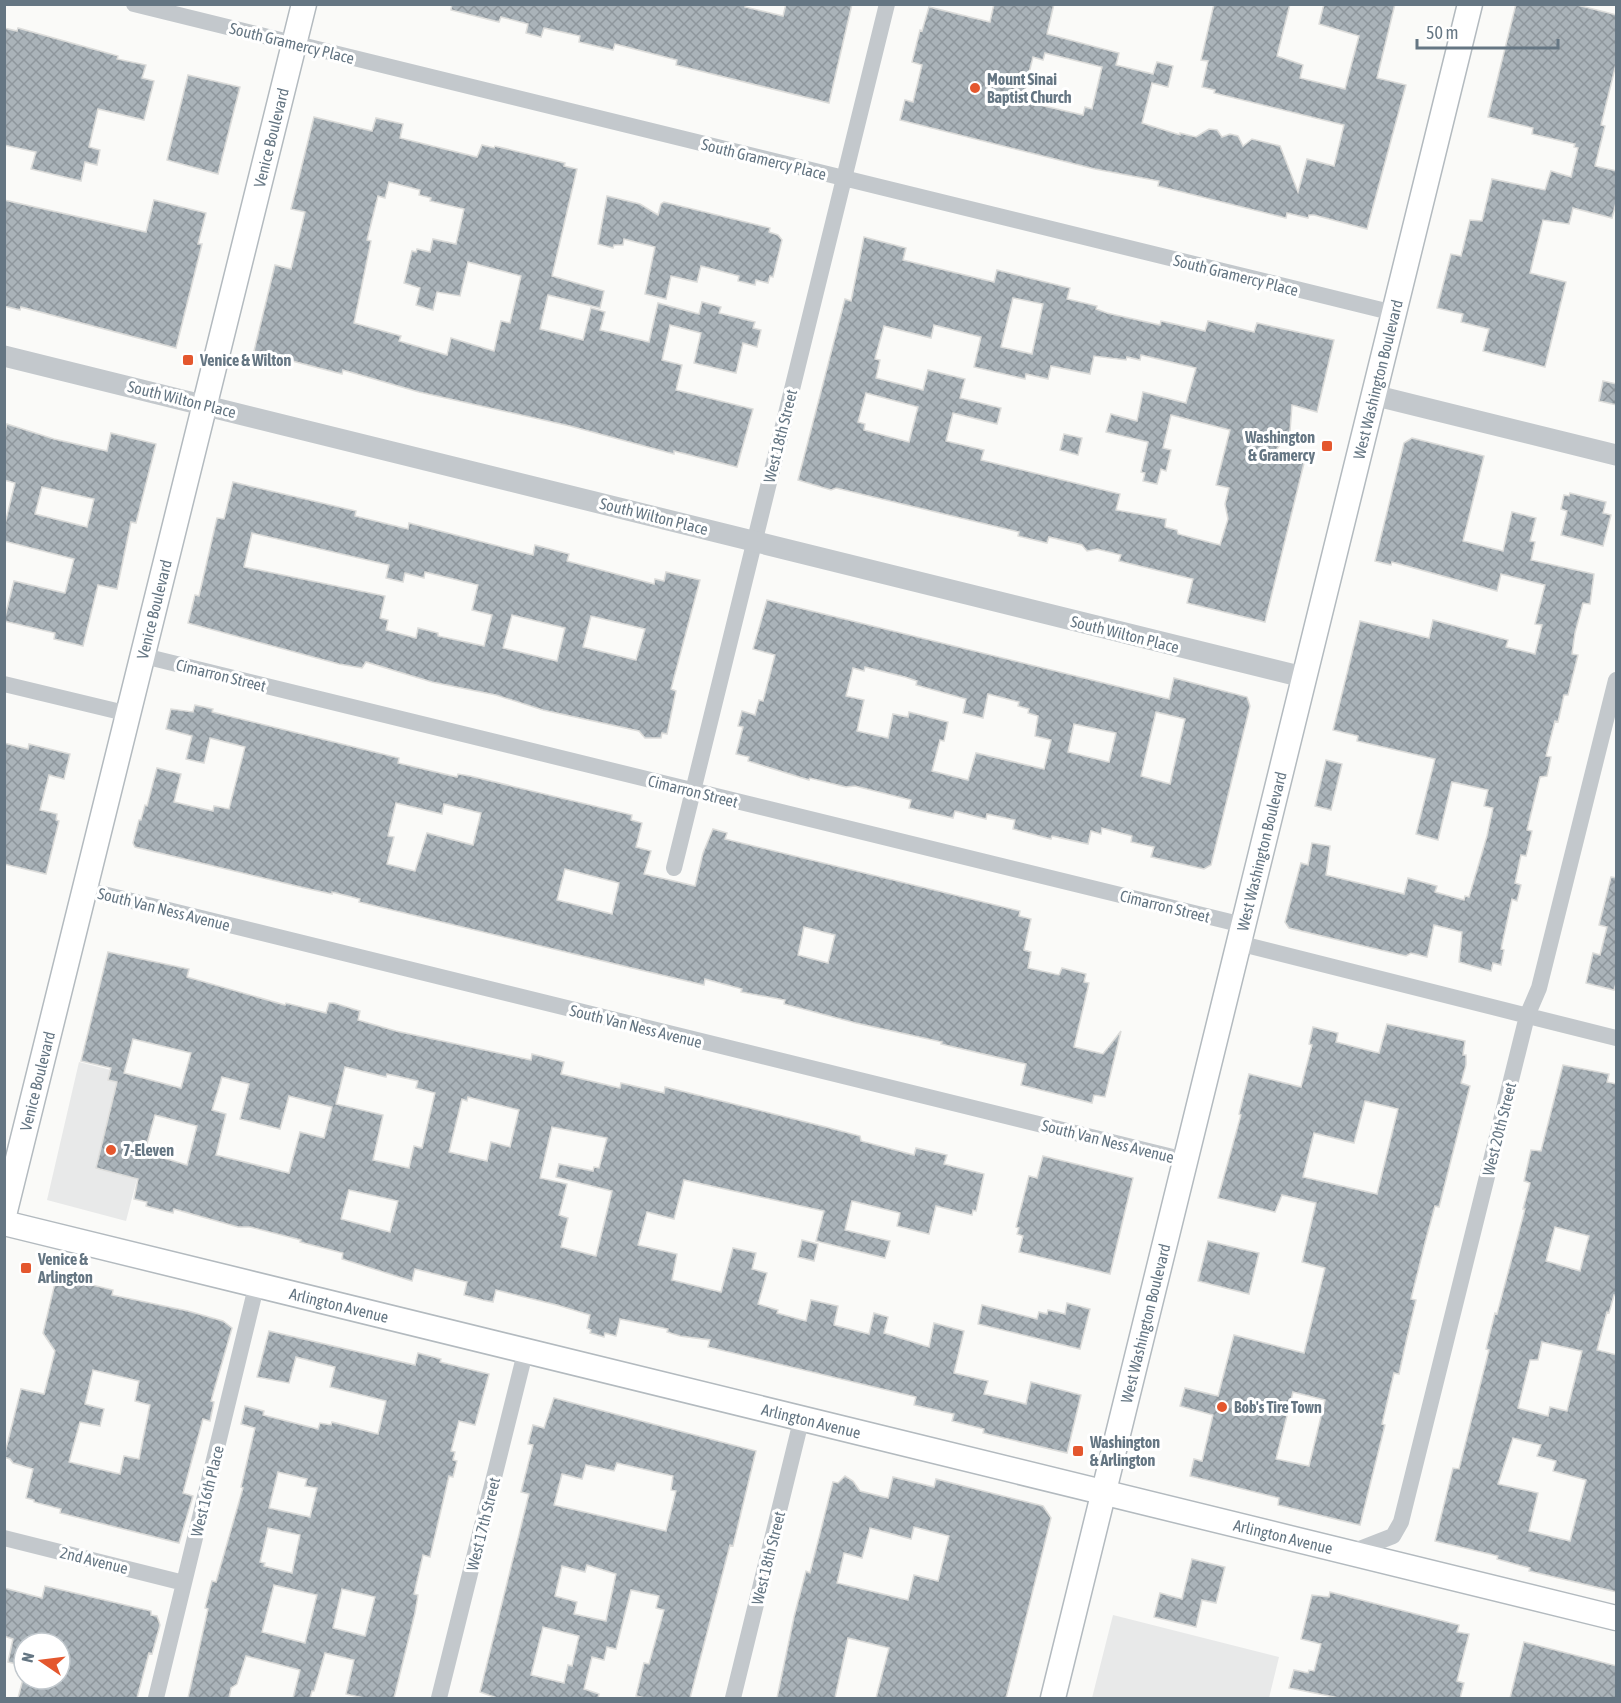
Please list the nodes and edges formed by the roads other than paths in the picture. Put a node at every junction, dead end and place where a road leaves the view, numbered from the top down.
1 (134, 4) edge
2 (304, 4) edge
3 (887, 4) edge
4 (1470, 4) edge
5 (295, 44) junction
6 (843, 178) junction
7 (1394, 313) junction
8 (4, 356) edge
9 (1373, 395) junction
10 (205, 405) junction
11 (1617, 455) edge
12 (754, 542) junction
13 (144, 656) junction
14 (1303, 677) junction
15 (1617, 680) edge
16 (4, 684) edge
17 (129, 714) junction
18 (693, 792) junction
19 (674, 868) dead end
20 (87, 890) junction
21 (1240, 934) junction
22 (1527, 1016) junction
23 (1617, 1038) edge
24 (1185, 1160) junction
25 (4, 1215) edge
26 (4, 1223) edge
27 (256, 1283) junction
28 (526, 1349) junction
29 (802, 1417) junction
30 (1104, 1492) junction
31 (4, 1538) edge
32 (1352, 1552) junction
33 (184, 1582) junction
34 (1617, 1618) edge
35 (156, 1698) edge
36 (440, 1698) edge
37 (734, 1698) edge
38 (1053, 1698) edge

1 - 5 street, South Gramercy Place
2 - 5 main road, Venice Boulevard
3 - 6 street, West 18th Street
4 - 7 main road, West Washington Boulevard
5 - 6 street, South Gramercy Place
5 - 10 main road, Venice Boulevard
6 - 7 street, South Gramercy Place
6 - 12 street, West 18th Street
7 - 9 main road, West Washington Boulevard
8 - 10 street, South Wilton Place
9 - 11 street
9 - 14 main road, West Washington Boulevard
10 - 12 street, South Wilton Place
10 - 13 main road, Venice Boulevard
12 - 14 street, South Wilton Place
12 - 18 street, West 18th Street
13 - 17 main road, Venice Boulevard
13 - 18 street, Cimarron Street
14 - 21 main road, West Washington Boulevard
15 - 22 street, West 20th Street
16 - 17 street
17 - 20 main road, Venice Boulevard
18 - 19 street, West 18th Street
18 - 21 street, Cimarron Street
20 - 24 street, South Van Ness Avenue
20 - 25 main road, Venice Boulevard
21 - 22 street, Cimarron Street
21 - 24 main road, West Washington Boulevard
22 - 23 street, Cimarron Street
22 - 32 street, West 20th Street
24 - 30 main road, West Washington Boulevard
26 - 27 main road, Arlington Avenue
27 - 28 main road, Arlington Avenue
27 - 33 street, West 16th Place
28 - 29 main road, Arlington Avenue
28 - 36 street, West 17th Street
29 - 30 main road, Arlington Avenue
29 - 37 street, West 18th Street
30 - 32 main road, Arlington Avenue
30 - 38 main road, West Washington Boulevard
31 - 33 street, 2nd Avenue
32 - 34 main road, Arlington Avenue
33 - 35 street, West 16th Place

